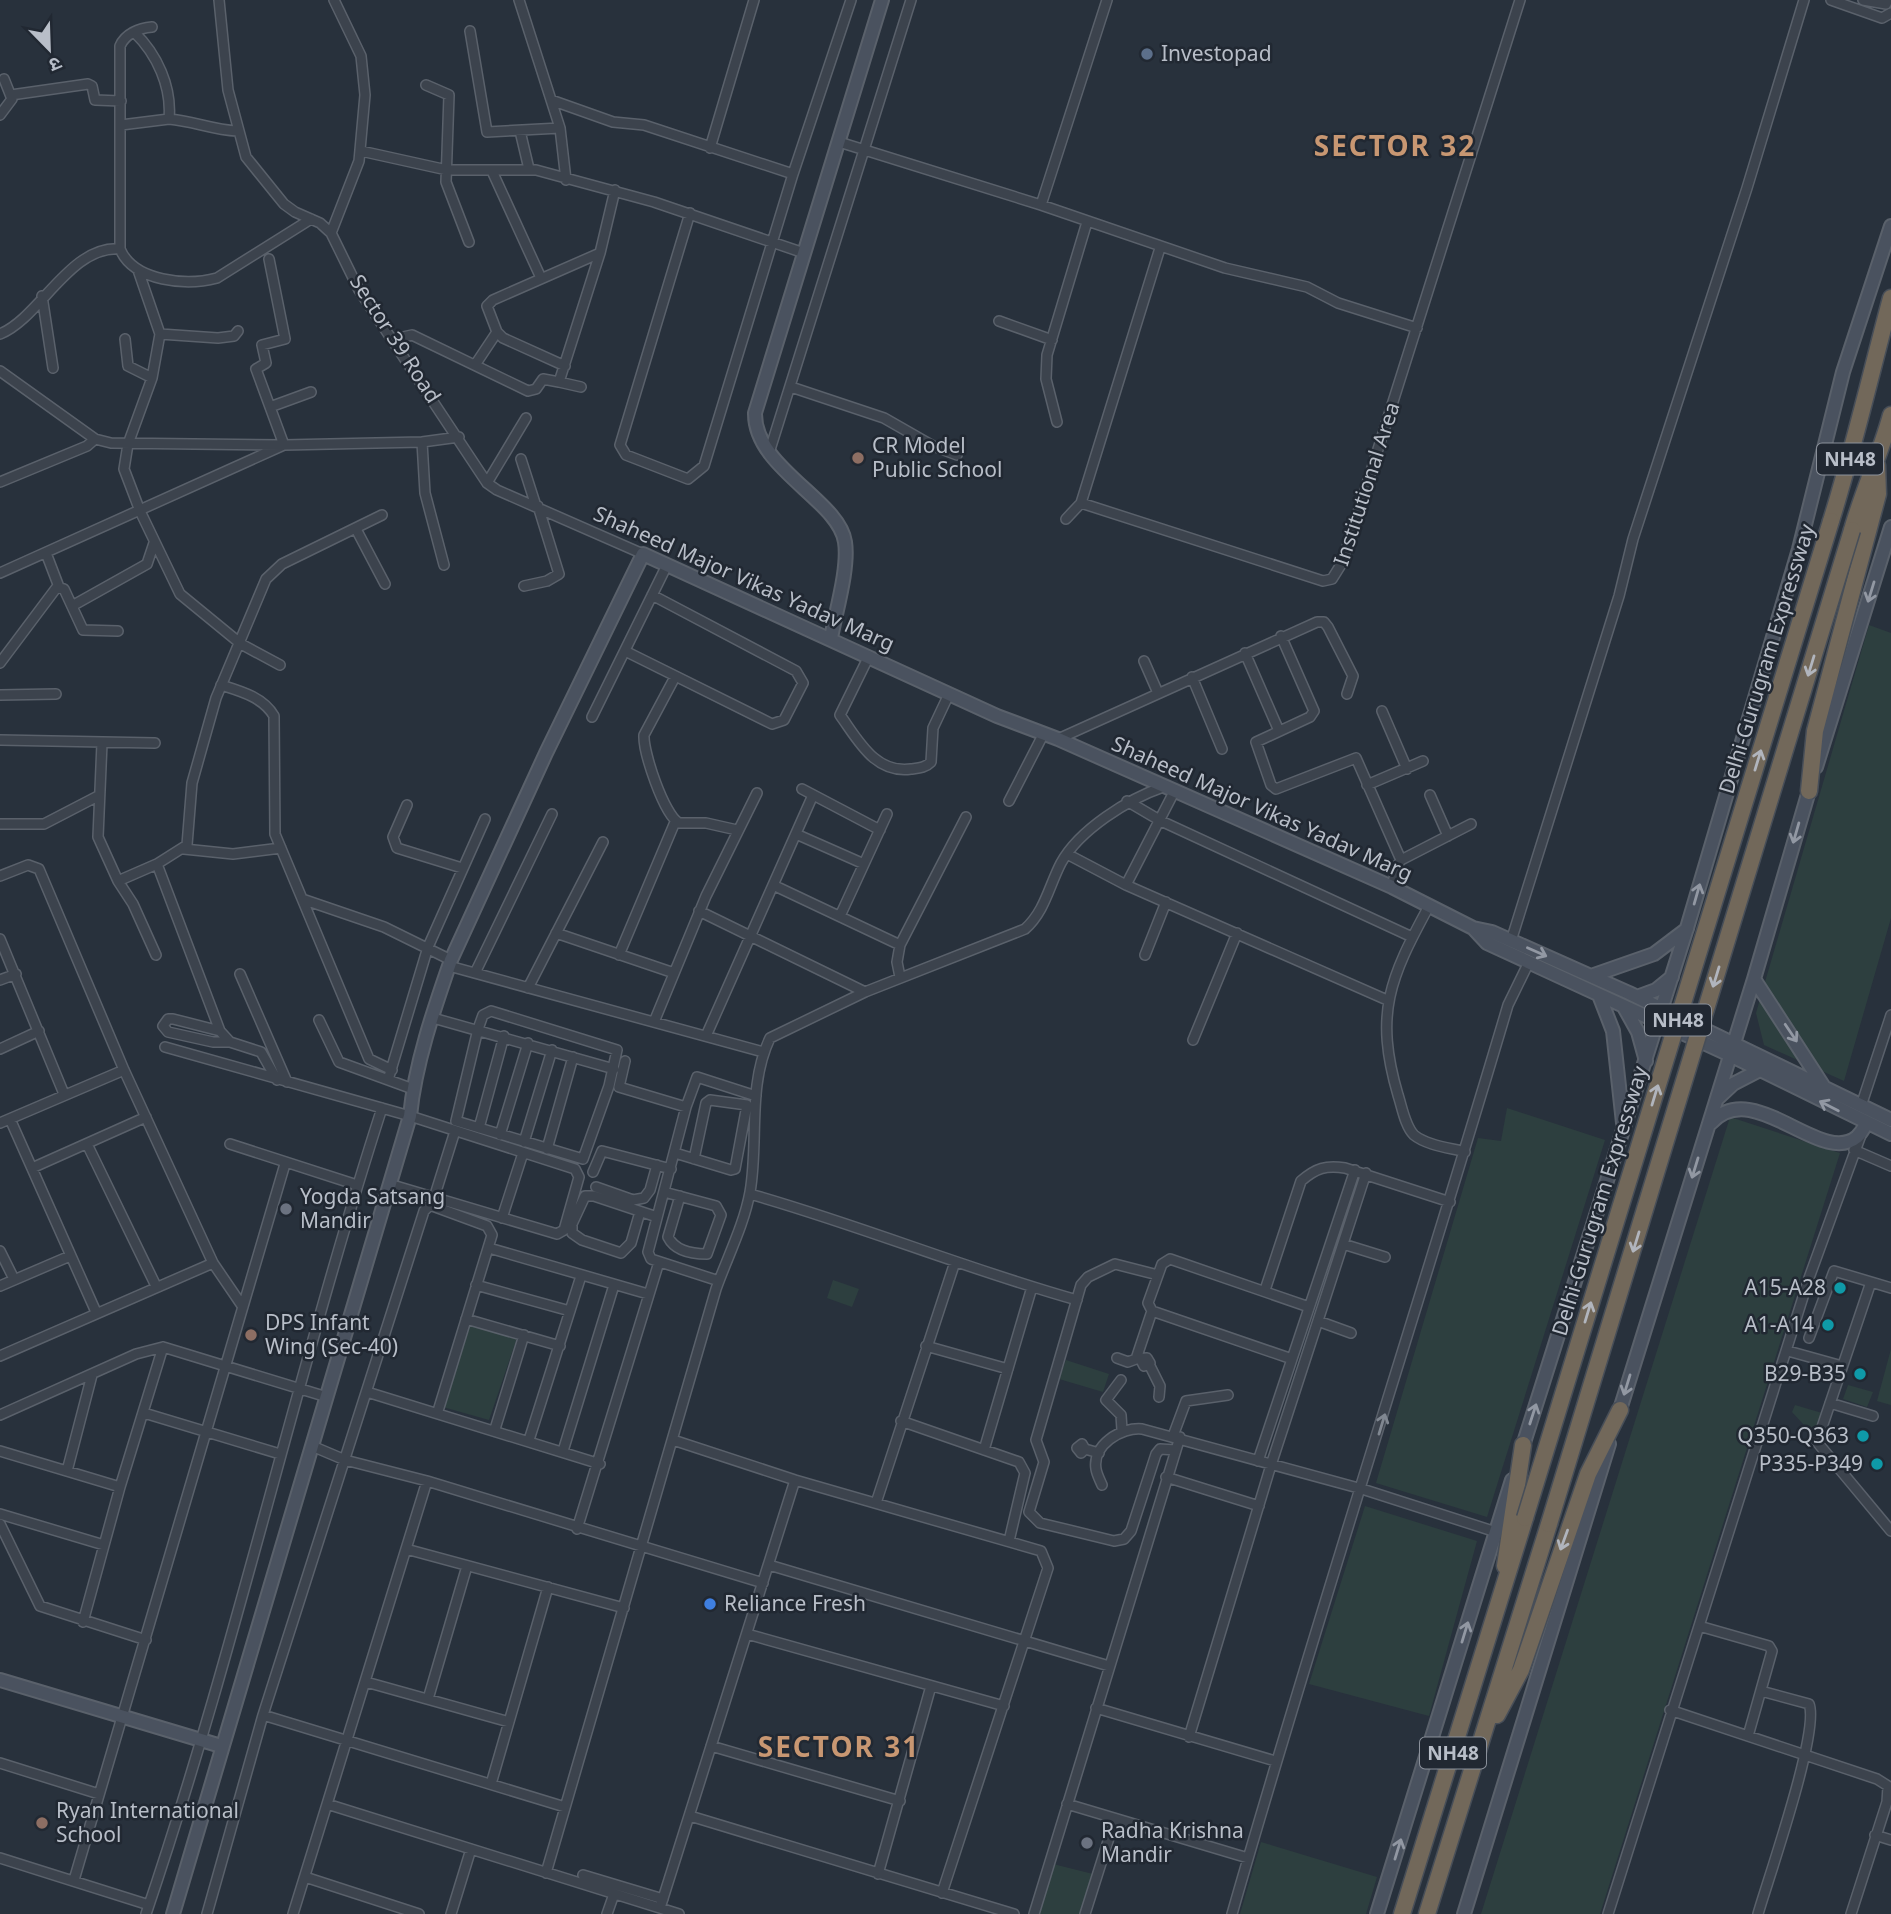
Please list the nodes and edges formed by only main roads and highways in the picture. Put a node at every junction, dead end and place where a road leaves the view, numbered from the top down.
1 (883, 0) edge
2 (1891, 226) edge
3 (1891, 298) edge
4 (1891, 415) edge
5 (1877, 465) junction
6 (1891, 527) edge
7 (831, 638) junction
8 (1809, 791) junction
9 (1473, 928) junction
10 (1687, 928) junction
11 (1591, 976) junction
12 (1672, 977) junction
13 (1754, 979) junction
14 (1599, 995) junction
15 (1637, 997) junction
16 (1624, 1007) junction
17 (1662, 1010) junction
18 (1742, 1017) junction
19 (1658, 1024) junction
20 (1732, 1049) junction
21 (1646, 1062) junction
22 (1762, 1064) junction
23 (1825, 1088) junction
24 (1717, 1099) junction
25 (1891, 1119) edge
26 (1867, 1124) junction
27 (1708, 1126) junction
28 (1624, 1130) junction
29 (1891, 1134) edge
30 (1619, 1410) junction
31 (1523, 1445) junction
32 (1504, 1592) junction
33 (0, 1680) edge
34 (221, 1746) junction
35 (1478, 1750) junction
36 (173, 1914) edge
37 (1377, 1914) edge
38 (1402, 1914) edge
39 (1427, 1914) edge
40 (1464, 1914) edge

1 - 7 main road
10 -> 2 main road
32 -> 3 highway, Delhi-Gurugram Expressway / NH48, bridge
4 - 5 highway, Delhi-Gurugram Expressway / NH48
5 - 8 highway
5 -> 35 highway, Delhi-Gurugram Expressway / NH48, bridge
6 -> 8 main road
7 - 9 main road, Shaheed Major Vikas Yadav Marg
7 - 34 main road, Shaheed Major Vikas Yadav Marg
8 -> 13 main road
9 -> 11 main road, Shaheed Major Vikas Yadav Marg
9 - 14 main road, Shaheed Major Vikas Yadav Marg
10 - 11 main road
10 - 12 main road
11 - 15 main road, Shaheed Major Vikas Yadav Marg
12 - 15 main road
12 - 17 main road
13 - 18 main road
13 -> 23 main road
14 - 16 main road, Shaheed Major Vikas Yadav Marg
14 - 28 main road
15 - 17 main road, Shaheed Major Vikas Yadav Marg
16 - 19 main road, Shaheed Major Vikas Yadav Marg
16 - 21 main road
17 - 19 main road
17 - 20 main road, Shaheed Major Vikas Yadav Marg
18 - 20 main road
18 - 22 main road
19 - 20 main road, Shaheed Major Vikas Yadav Marg
19 - 21 main road
20 - 22 main road, Shaheed Major Vikas Yadav Marg
20 - 24 main road
21 - 28 main road
22 - 23 main road, Shaheed Major Vikas Yadav Marg
22 - 24 main road
26 -> 22 main road, Shaheed Major Vikas Yadav Marg
23 - 25 main road, Shaheed Major Vikas Yadav Marg
24 - 27 main road
26 - 27 main road
26 - 29 main road, Shaheed Major Vikas Yadav Marg
27 -> 30 main road
31 -> 28 main road
30 -> 35 highway
30 - 40 main road
31 - 32 highway
37 -> 31 main road
32 - 38 highway, Delhi-Gurugram Expressway / NH48
33 - 34 main road
34 - 36 main road
35 - 39 highway, Delhi-Gurugram Expressway / NH48

